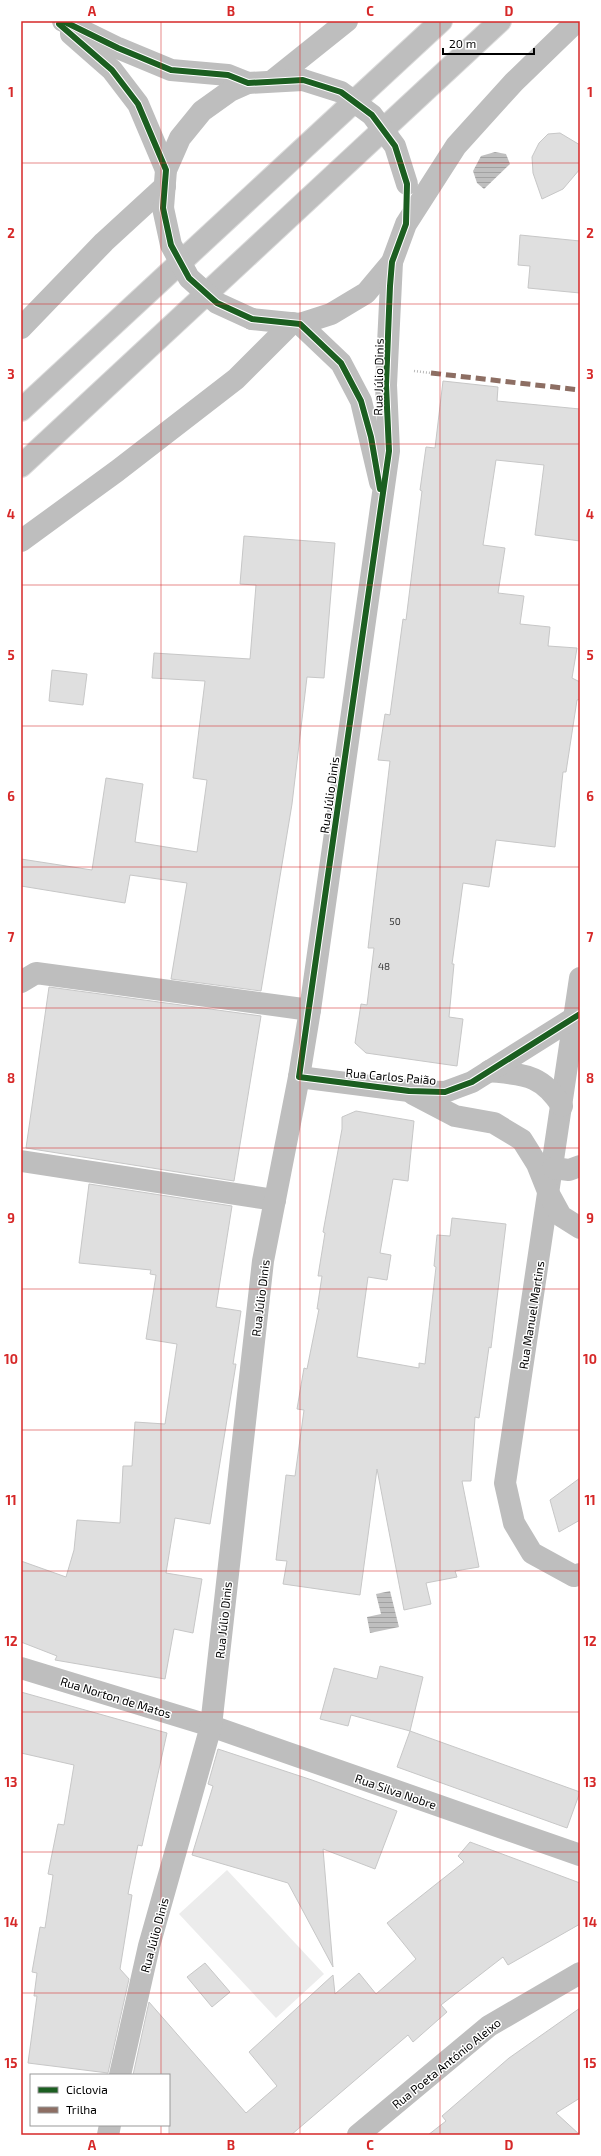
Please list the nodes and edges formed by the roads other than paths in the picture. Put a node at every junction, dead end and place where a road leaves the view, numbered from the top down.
1 (56, 21) edge
2 (63, 21) edge
3 (347, 21) edge
4 (441, 21) edge
5 (500, 21) edge
6 (577, 21) edge
7 (272, 82) junction
8 (248, 83) junction
9 (166, 178) junction
10 (406, 224) junction
11 (392, 262) junction
12 (296, 324) junction
13 (21, 328) edge
14 (21, 410) edge
15 (21, 466) edge
16 (380, 515) junction
17 (21, 541) edge
18 (580, 978) edge
19 (21, 982) edge
20 (310, 1010) junction
21 (578, 1016) edge
22 (489, 1071) junction
23 (299, 1077) junction
24 (409, 1091) junction
25 (562, 1106) junction
26 (21, 1161) edge
27 (580, 1166) edge
28 (553, 1168) junction
29 (549, 1194) junction
30 (275, 1200) junction
31 (580, 1228) edge
32 (580, 1574) edge
33 (21, 1668) edge
34 (212, 1726) junction
35 (580, 1855) edge
36 (580, 1973) edge
37 (120, 2074) edge
38 (364, 2133) edge

1 - 9 street
2 - 8 street
3 - 7 street
4 - 14 street
5 - 15 street
6 - 10 street
7 - 8 street
7 - 10 street, bridge
8 - 9 street
9 - 12 street, bridge
9 - 13 street
10 - 11 street
11 - 12 street
11 - 16 street, Rua Júlio Dinis
12 - 16 street, Rua Júlio Dinis
12 - 17 street
16 - 20 street, Rua Júlio Dinis
18 - 21 street, Rua Manuel Martins
19 - 20 street
20 - 23 street, Rua Júlio Dinis
21 - 22 street, Rua Carlos Paião
21 - 25 street, Rua Manuel Martins
22 - 24 street, Rua Carlos Paião
22 - 25 street
23 - 24 street, Rua Carlos Paião
23 - 30 street, Rua Júlio Dinis
24 - 29 street
25 - 28 street, Rua Manuel Martins
26 - 30 street
27 - 28 street
28 - 29 street, Rua Manuel Martins
29 - 31 street
29 - 32 street, Rua Manuel Martins
30 - 34 street, Rua Júlio Dinis
33 - 34 street, Rua Norton de Matos
34 - 35 street, Rua Silva Nobre
34 - 37 street, Rua Júlio Dinis
36 - 38 street, Rua Poeta António Aleixo

